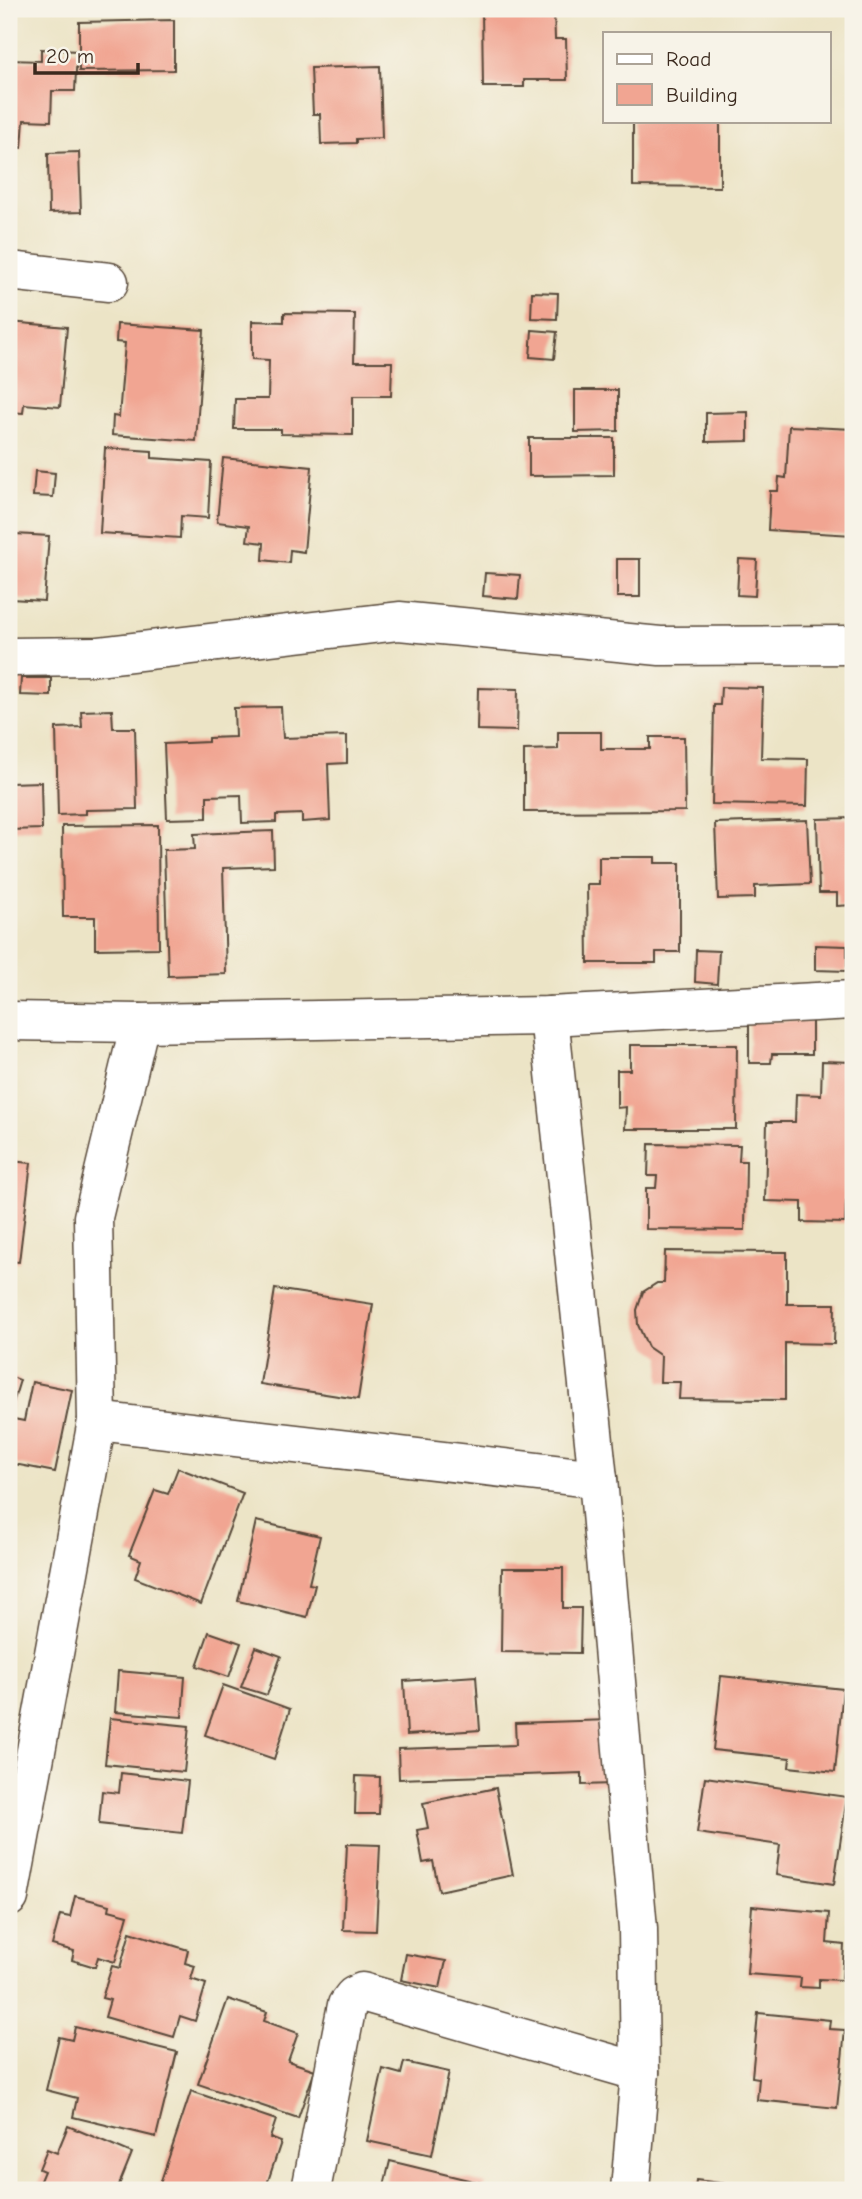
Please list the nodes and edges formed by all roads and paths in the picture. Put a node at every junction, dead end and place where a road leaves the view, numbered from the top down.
1 (9, 271) edge
2 (110, 282) dead end
3 (853, 645) edge
4 (9, 657) edge
5 (853, 1000) edge
6 (549, 1016) junction
7 (9, 1021) edge
8 (140, 1023) junction
9 (97, 1420) junction
10 (598, 1479) junction
11 (9, 1897) edge
12 (640, 2072) junction
13 (311, 2190) edge
14 (629, 2190) edge

1 - 2 street
3 - 4 street
5 - 6 street
6 - 8 street
6 - 10 street
7 - 8 street
8 - 9 street
9 - 10 street
9 - 11 street
10 - 12 street
12 - 13 street
12 - 14 street

